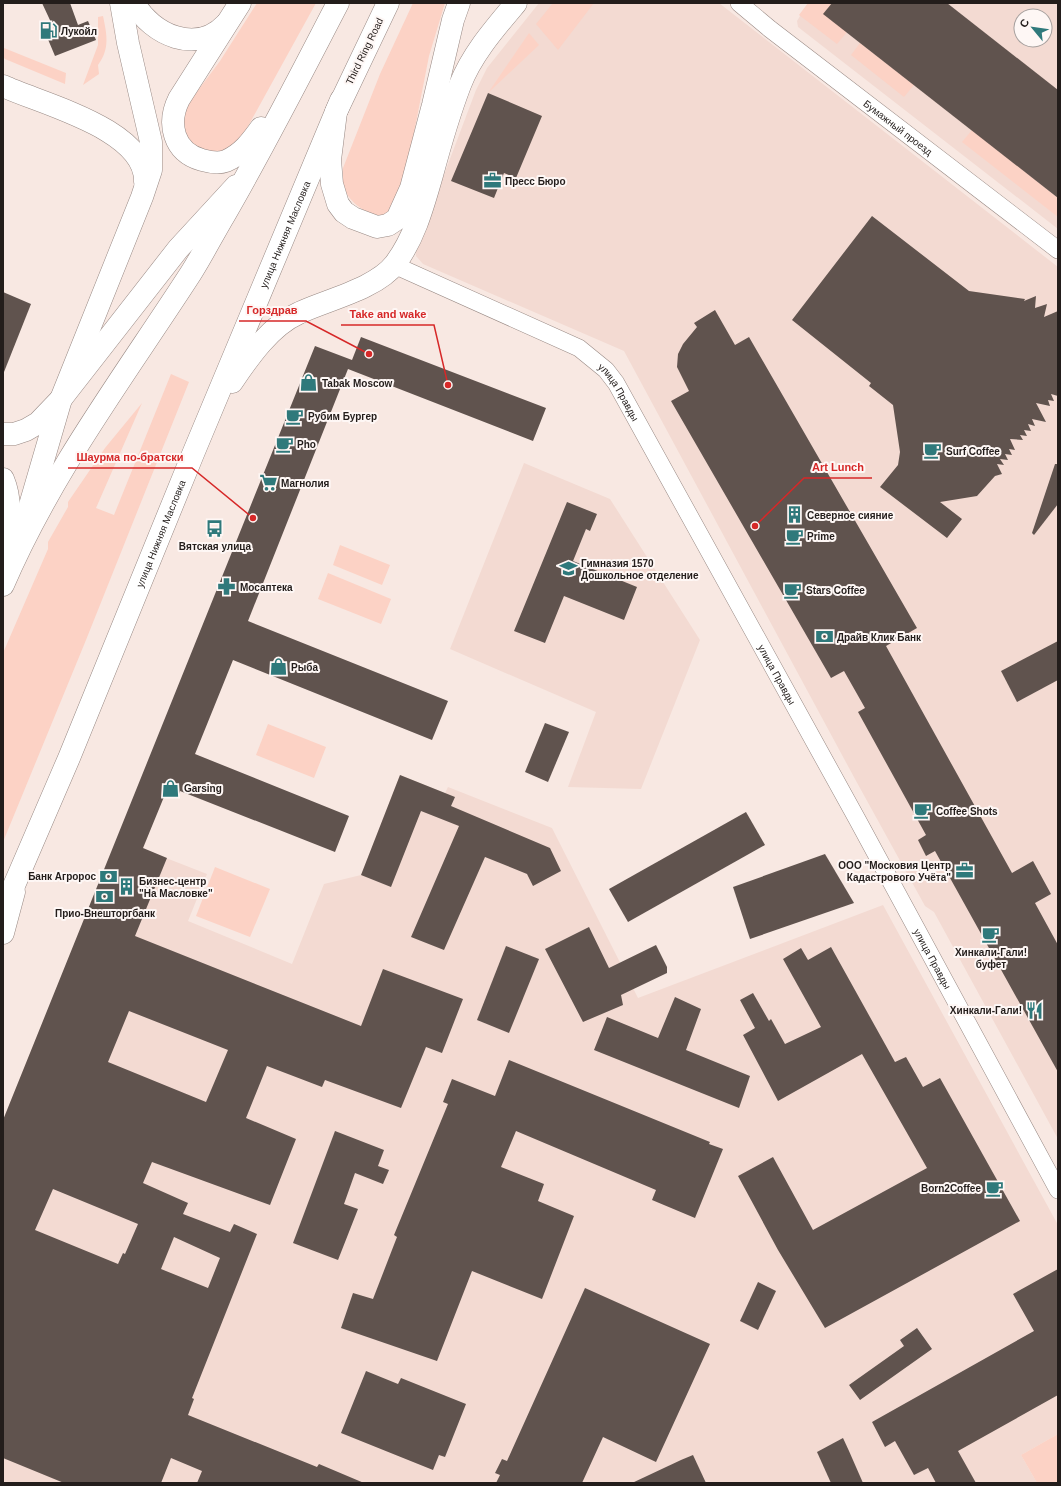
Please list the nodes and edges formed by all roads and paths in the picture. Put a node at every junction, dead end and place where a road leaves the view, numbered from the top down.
1 (121, 3) edge
2 (134, 3) edge
3 (338, 3) edge
4 (388, 3) edge
5 (459, 3) edge
6 (474, 3) edge
7 (516, 3) edge
8 (739, 3) edge
9 (237, 9) edge
10 (299, 78) junction
11 (3, 86) edge
12 (341, 100) junction
13 (443, 136) junction
14 (250, 169) junction
15 (142, 197) junction
16 (1058, 250) edge
17 (394, 265) junction
18 (62, 399) junction
19 (3, 434) edge
20 (193, 454) junction
21 (3, 479) edge
22 (8, 561) edge
23 (3, 585) edge
24 (18, 879) junction
25 (3, 911) edge
26 (3, 933) edge
27 (1058, 1190) edge

1 - 15 main road
2 - 9 main road
3 - 10 main road
4 - 12 main road, Third Ring Road
5 - 12 main road
6 - 13 main road
7 - 13 main road
8 - 16 street, Бумажный проезд
9 - 10 main road
10 - 14 main road
11 - 15 main road
12 - 20 main road, улица Нижняя Масловка
13 - 17 main road
14 - 18 main road
14 - 22 main road
15 - 18 main road
17 - 20 main road
17 - 27 street, улица Правды
18 - 19 main road
18 - 22 main road
20 - 24 main road, улица Нижняя Масловка
21 - 22 main road
22 - 23 main road
24 - 25 main road, улица Нижняя Масловка
24 - 26 main road, улица Нижняя Масловка

